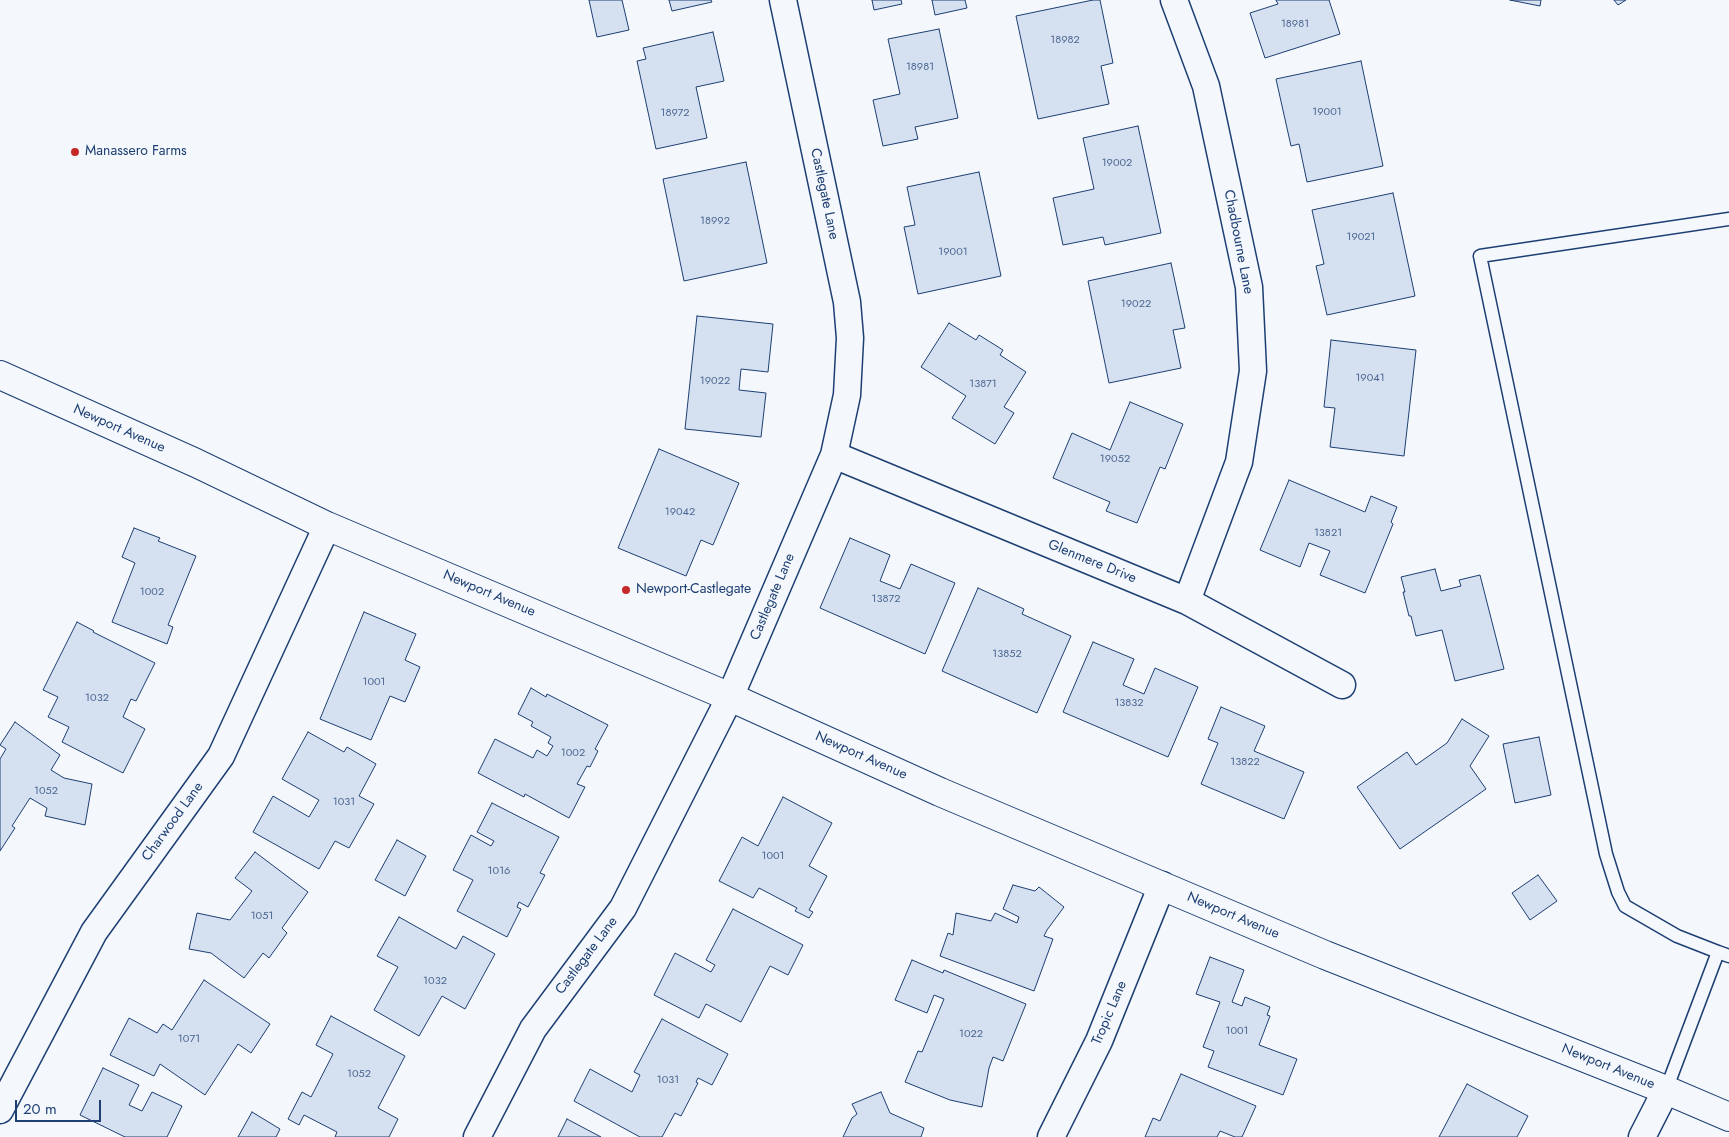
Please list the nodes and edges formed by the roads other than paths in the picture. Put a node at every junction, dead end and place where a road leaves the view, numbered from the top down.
1 (783, 0) edge
2 (1174, 0) edge
3 (1729, 219) edge
4 (0, 375) edge
5 (834, 455) junction
6 (327, 526) junction
7 (1187, 601) junction
8 (1342, 685) dead end
9 (730, 697) junction
10 (1162, 885) junction
11 (1724, 954) edge
12 (1666, 1090) junction
13 (0, 1110) edge
14 (1729, 1117) edge
15 (477, 1137) edge
16 (1051, 1137) edge
17 (1642, 1137) edge

1 - 5 street, Castlegate Lane
2 - 7 street, Chadbourne Lane
3 - 11 lane
4 - 6 main road, Newport Avenue
5 - 7 street, Glenmere Drive
5 - 9 street, Castlegate Lane
6 - 9 main road, Newport Avenue
6 - 13 street, Charwood Lane
7 - 8 street, Glenmere Drive
9 - 10 main road, Newport Avenue
9 - 15 street, Castlegate Lane
10 - 12 main road, Newport Avenue
10 - 16 street, Tropic Lane
11 - 12 lane
12 - 14 main road, Newport Avenue
12 - 17 street

